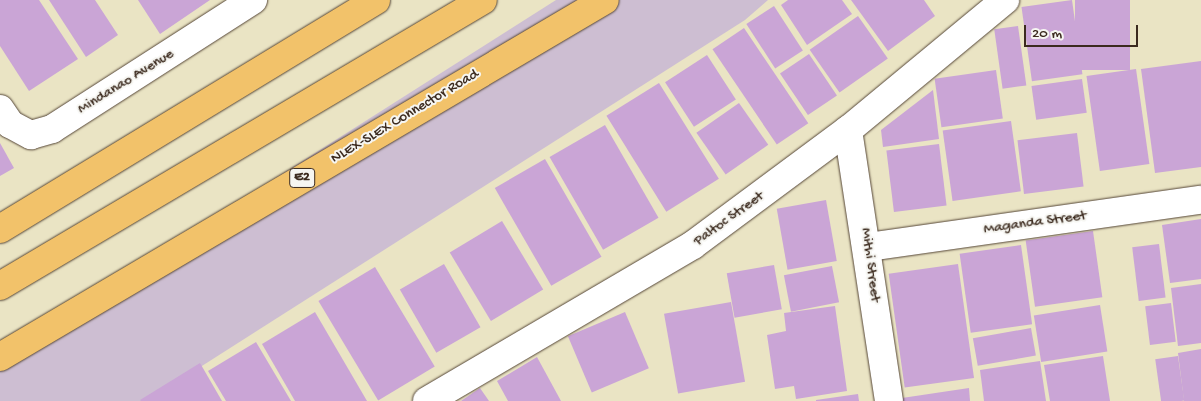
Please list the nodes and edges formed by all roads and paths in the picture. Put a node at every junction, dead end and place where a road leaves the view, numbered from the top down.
1 (253, 0) edge
2 (376, 0) edge
3 (483, 0) edge
4 (605, 0) edge
5 (1005, 0) edge
6 (0, 109) edge
7 (848, 130) junction
8 (1201, 200) edge
9 (0, 229) edge
10 (869, 247) junction
11 (0, 286) edge
12 (0, 357) edge
13 (427, 401) edge
14 (889, 401) edge

1 - 6 street, Mindanao Avenue
2 - 9 highway
3 - 11 highway
4 - 12 highway, NLEX-SLEX Connector Road / E2
5 - 7 street, Paltoc Street
7 - 10 street, Mithi Street
7 - 13 street, Paltoc Street
8 - 10 street, Maganda Street
10 - 14 street, Mithi Street

